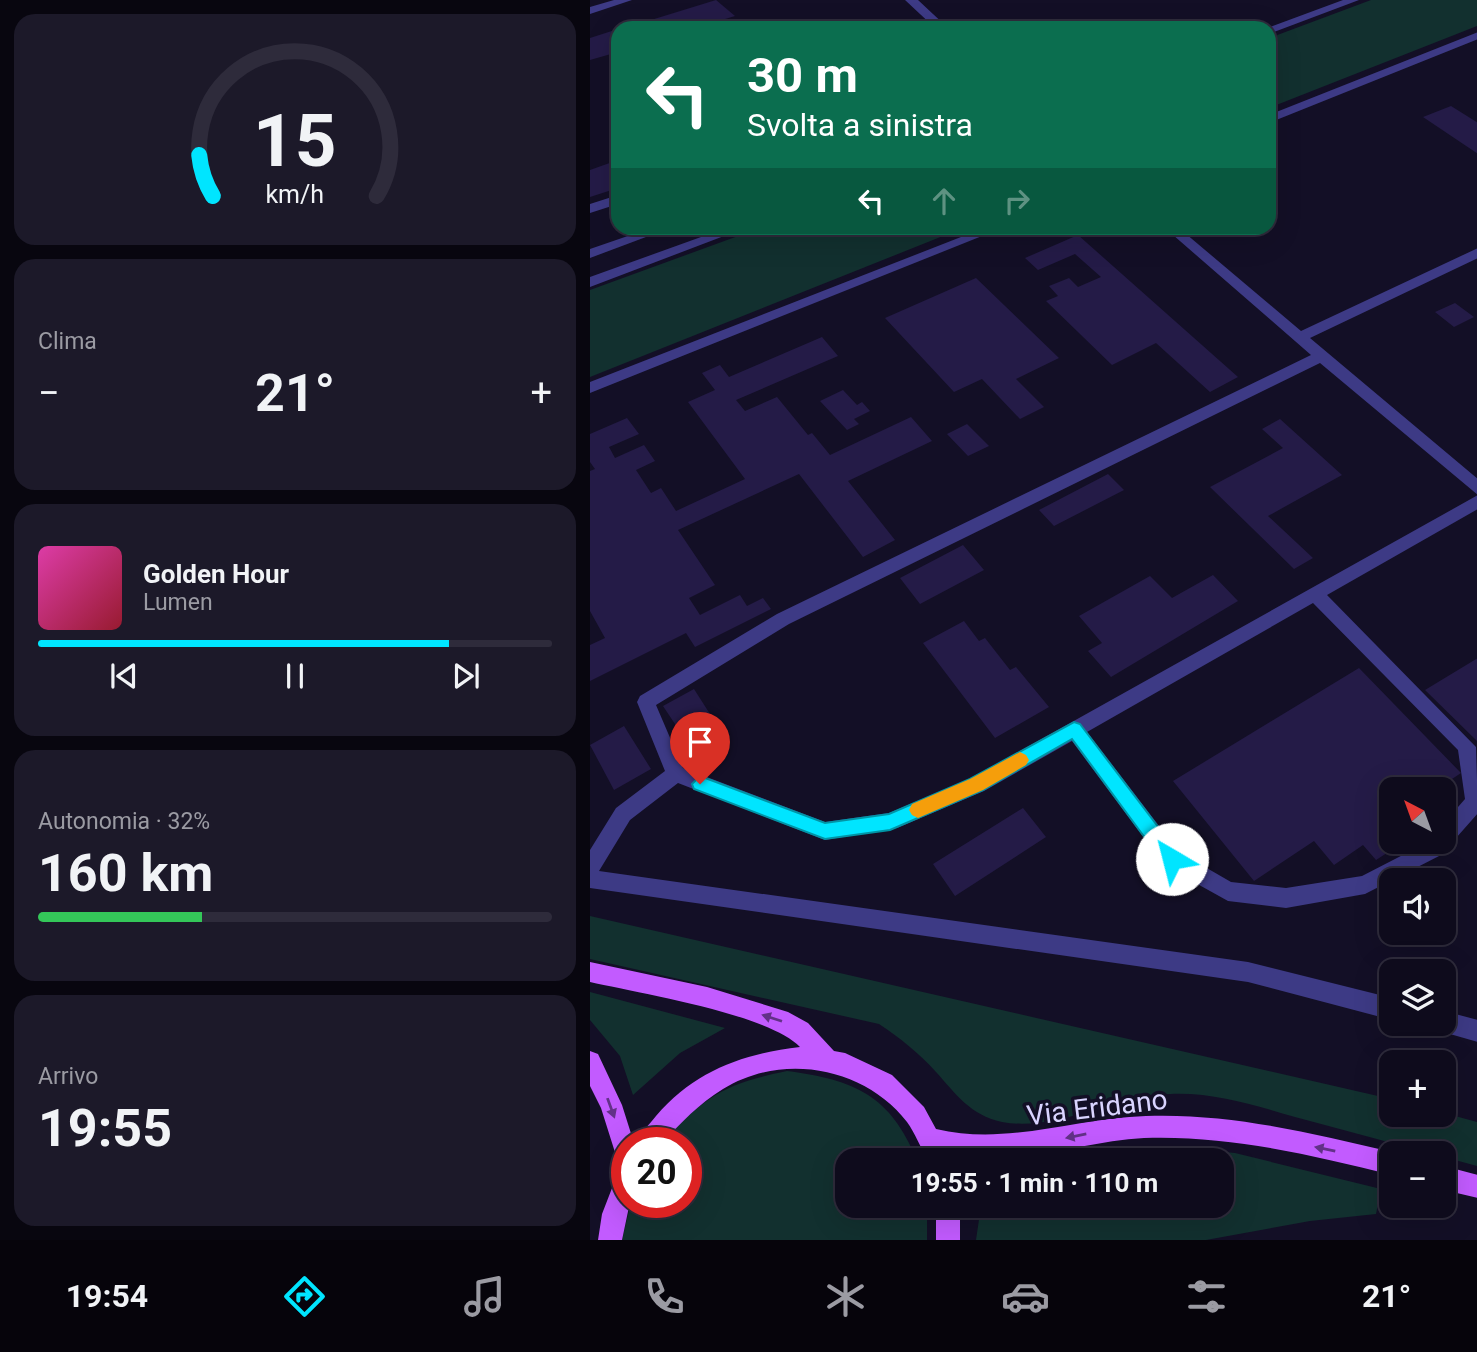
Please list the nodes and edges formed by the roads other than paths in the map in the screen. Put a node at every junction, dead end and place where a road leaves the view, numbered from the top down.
1 (626, 0) edge
2 (911, 0) edge
3 (1353, 0) edge
4 (590, 11) edge
5 (934, 21) edge
6 (1276, 28) edge
7 (1477, 35) edge
8 (1276, 115) edge
9 (611, 202) edge
10 (590, 209) edge
11 (644, 235) edge
12 (719, 235) edge
13 (977, 235) edge
14 (1179, 235) edge
15 (1477, 252) edge
16 (590, 254) edge
17 (590, 282) edge
18 (1300, 337) junction
19 (1322, 356) junction
20 (590, 388) edge
21 (1477, 489) edge
22 (1477, 501) edge
23 (1314, 593) junction
24 (1074, 729) junction
25 (676, 774) junction
26 (1456, 823) edge
27 (1424, 854) edge
28 (590, 868) edge
29 (590, 879) edge
30 (590, 972) edge
31 (1379, 1006) edge
32 (1456, 1025) edge
33 (1477, 1031) edge
34 (826, 1058) junction
35 (590, 1062) edge
36 (618, 1127) edge
37 (658, 1127) edge
38 (935, 1148) edge
39 (944, 1148) edge
40 (1379, 1161) edge
41 (1456, 1181) edge
42 (1477, 1187) edge
43 (613, 1218) edge
44 (948, 1218) edge
45 (610, 1240) edge
46 (948, 1240) edge

1 - 4 lane
2 - 5 lane
3 - 6 lane
7 - 8 lane
9 - 10 lane
11 - 16 lane
12 - 17 lane
13 - 20 lane
14 - 18 lane
15 - 18 lane
18 - 19 lane
19 - 21 lane
19 - 25 lane
22 - 23 lane
23 - 24 lane
23 - 26 lane
24 - 25 lane
24 - 27 lane
25 - 28 lane
29 - 31 lane
34 -> 30 main road, Via Eridano
32 - 33 lane
34 - 37 main road, Via Eridano
34 - 38 main road, Via Eridano
35 -> 36 main road
40 -> 39 main road, Via Eridano
41 - 42 main road
43 - 45 main road
44 - 46 main road

